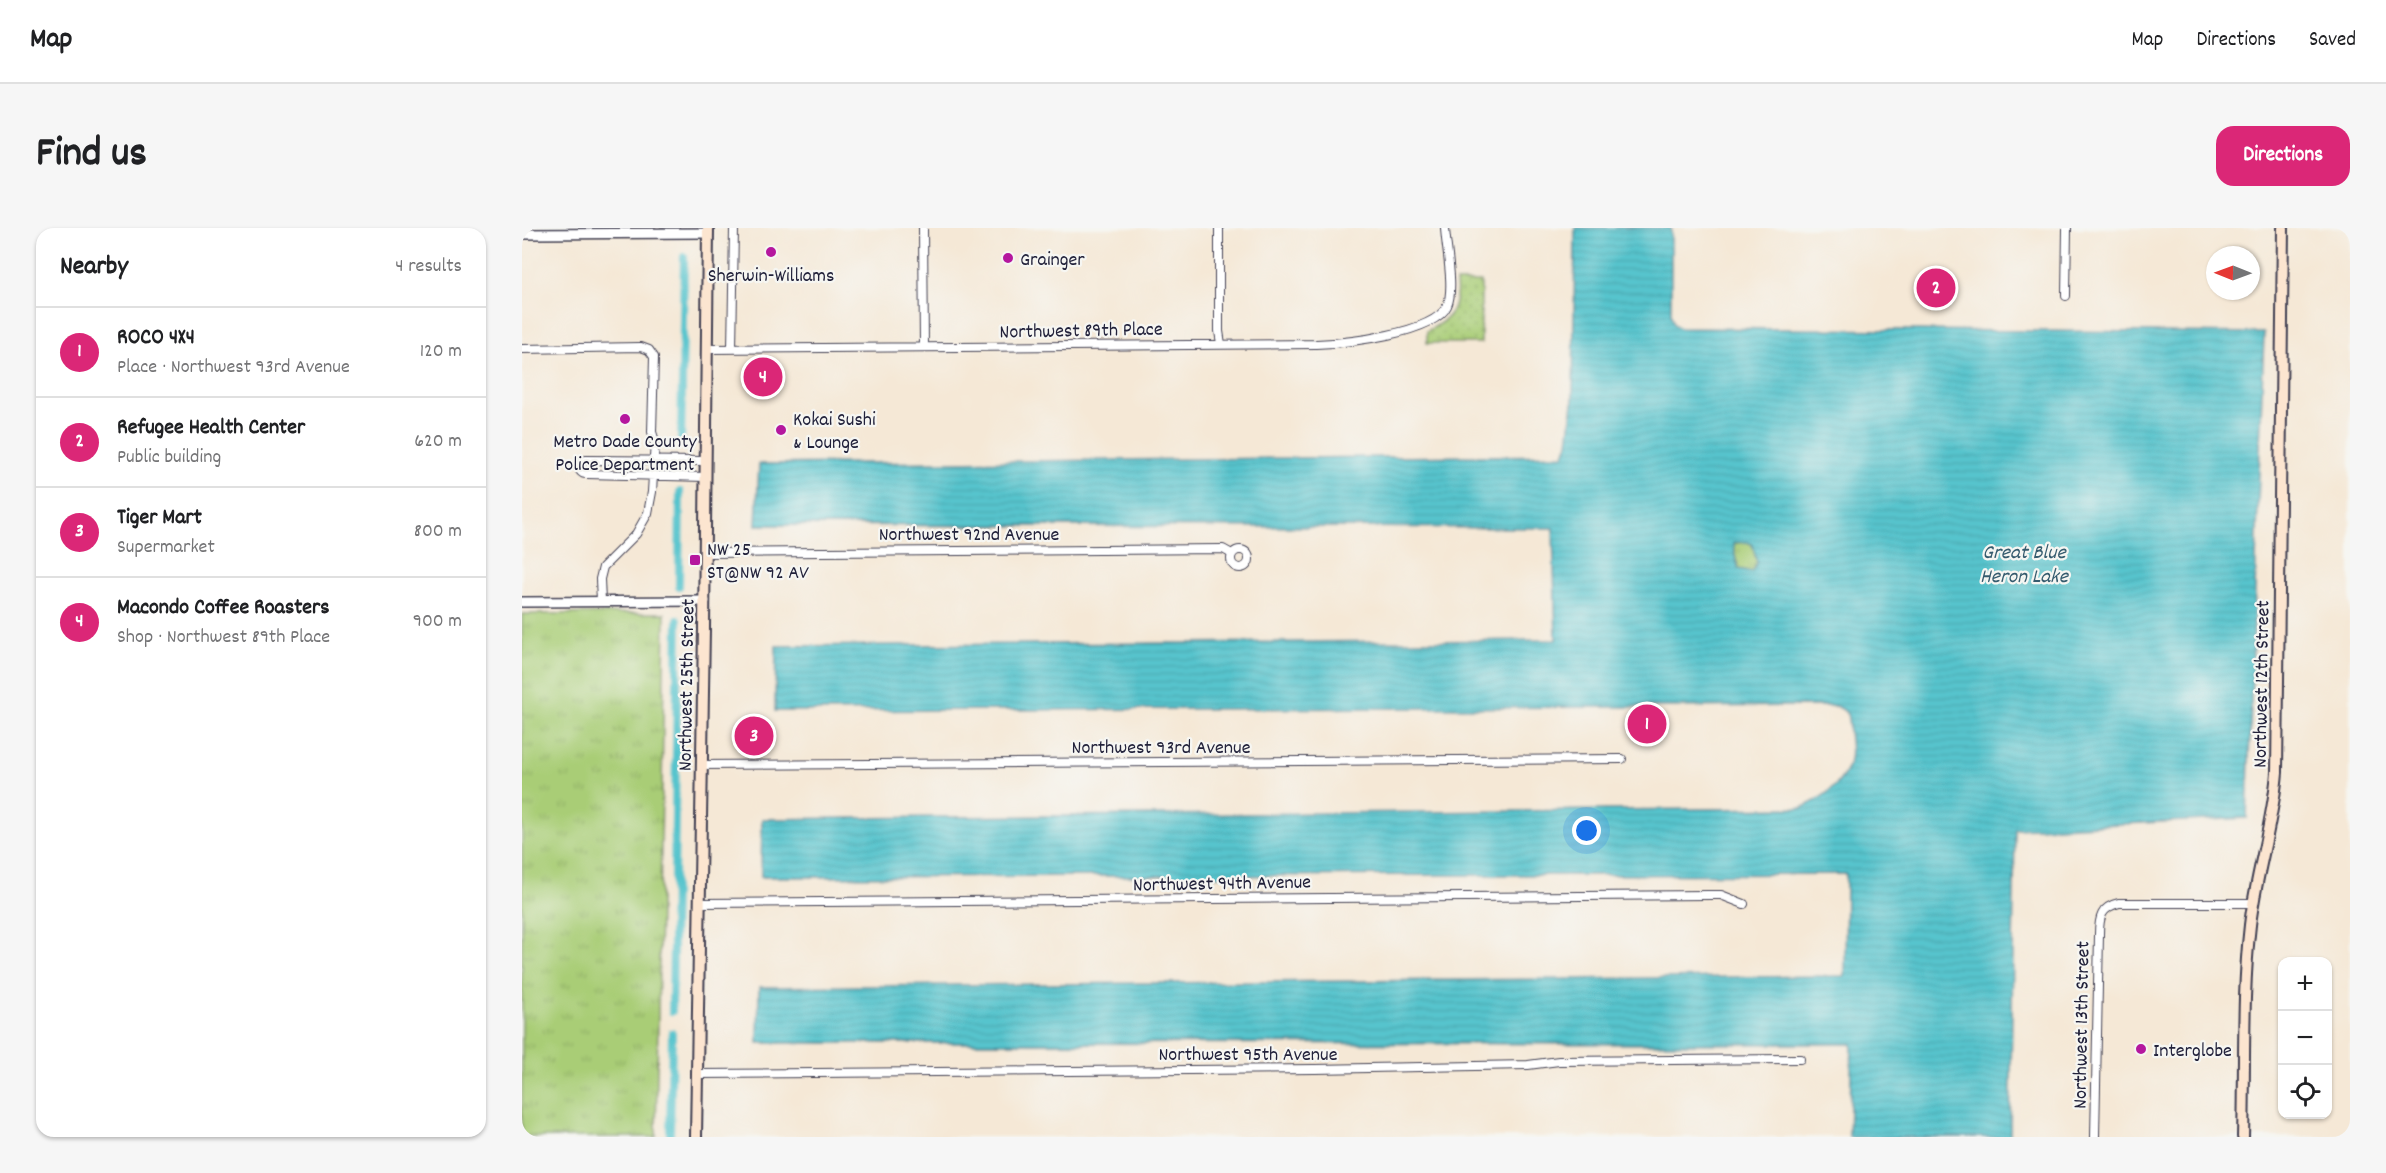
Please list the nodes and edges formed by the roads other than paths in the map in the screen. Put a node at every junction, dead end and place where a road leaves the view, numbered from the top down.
1 (734, 228) edge
2 (923, 228) edge
3 (1219, 228) edge
4 (1445, 228) edge
5 (2067, 228) edge
6 (2283, 228) edge
7 (709, 230) edge
8 (557, 231) edge
9 (522, 234) edge
10 (2066, 296) dead end
11 (1221, 344) junction
12 (924, 347) junction
13 (522, 349) edge
14 (708, 349) junction
15 (732, 349) junction
16 (652, 460) junction
17 (667, 460) junction
18 (706, 461) junction
19 (652, 476) junction
20 (667, 476) junction
21 (706, 477) junction
22 (705, 553) junction
23 (1232, 554) dead end
24 (602, 601) junction
25 (705, 601) junction
26 (522, 602) edge
27 (1622, 759) dead end
28 (701, 765) junction
29 (699, 903) junction
30 (2253, 903) junction
31 (1744, 904) dead end
32 (1800, 1059) dead end
33 (697, 1074) junction
34 (696, 1137) edge
35 (2095, 1137) edge
36 (2243, 1137) edge

1 - 15 street
2 - 12 street
3 - 11 street
4 - 11 street, Northwest 89th Place
5 - 10 street
6 - 30 main road, Northwest 12th Street
7 - 8 street
7 - 14 main road, Northwest 25th Street
8 - 9 street
11 - 12 street, Northwest 89th Place
12 - 15 street, Northwest 89th Place
13 - 16 street
14 - 15 street, Northwest 89th Place
14 - 18 main road, Northwest 25th Street
16 - 17 street
16 - 19 street
16 - 19 street
17 - 18 street
17 - 20 street
18 - 21 main road, Northwest 25th Street
19 - 20 street
19 - 24 street
20 - 21 street
21 - 22 main road, Northwest 25th Street
22 - 23 street, Northwest 92nd Avenue
22 - 25 main road, Northwest 25th Street
24 - 25 street
24 - 26 street
25 - 28 main road, Northwest 25th Street
27 - 28 street, Northwest 93rd Avenue
28 - 29 main road, Northwest 25th Street
29 - 31 street, Northwest 94th Avenue
29 - 33 main road, Northwest 25th Street
30 - 35 street, Northwest 13th Street
30 - 36 main road, Northwest 12th Street
32 - 33 street, Northwest 95th Avenue
33 - 34 main road, Northwest 25th Street

